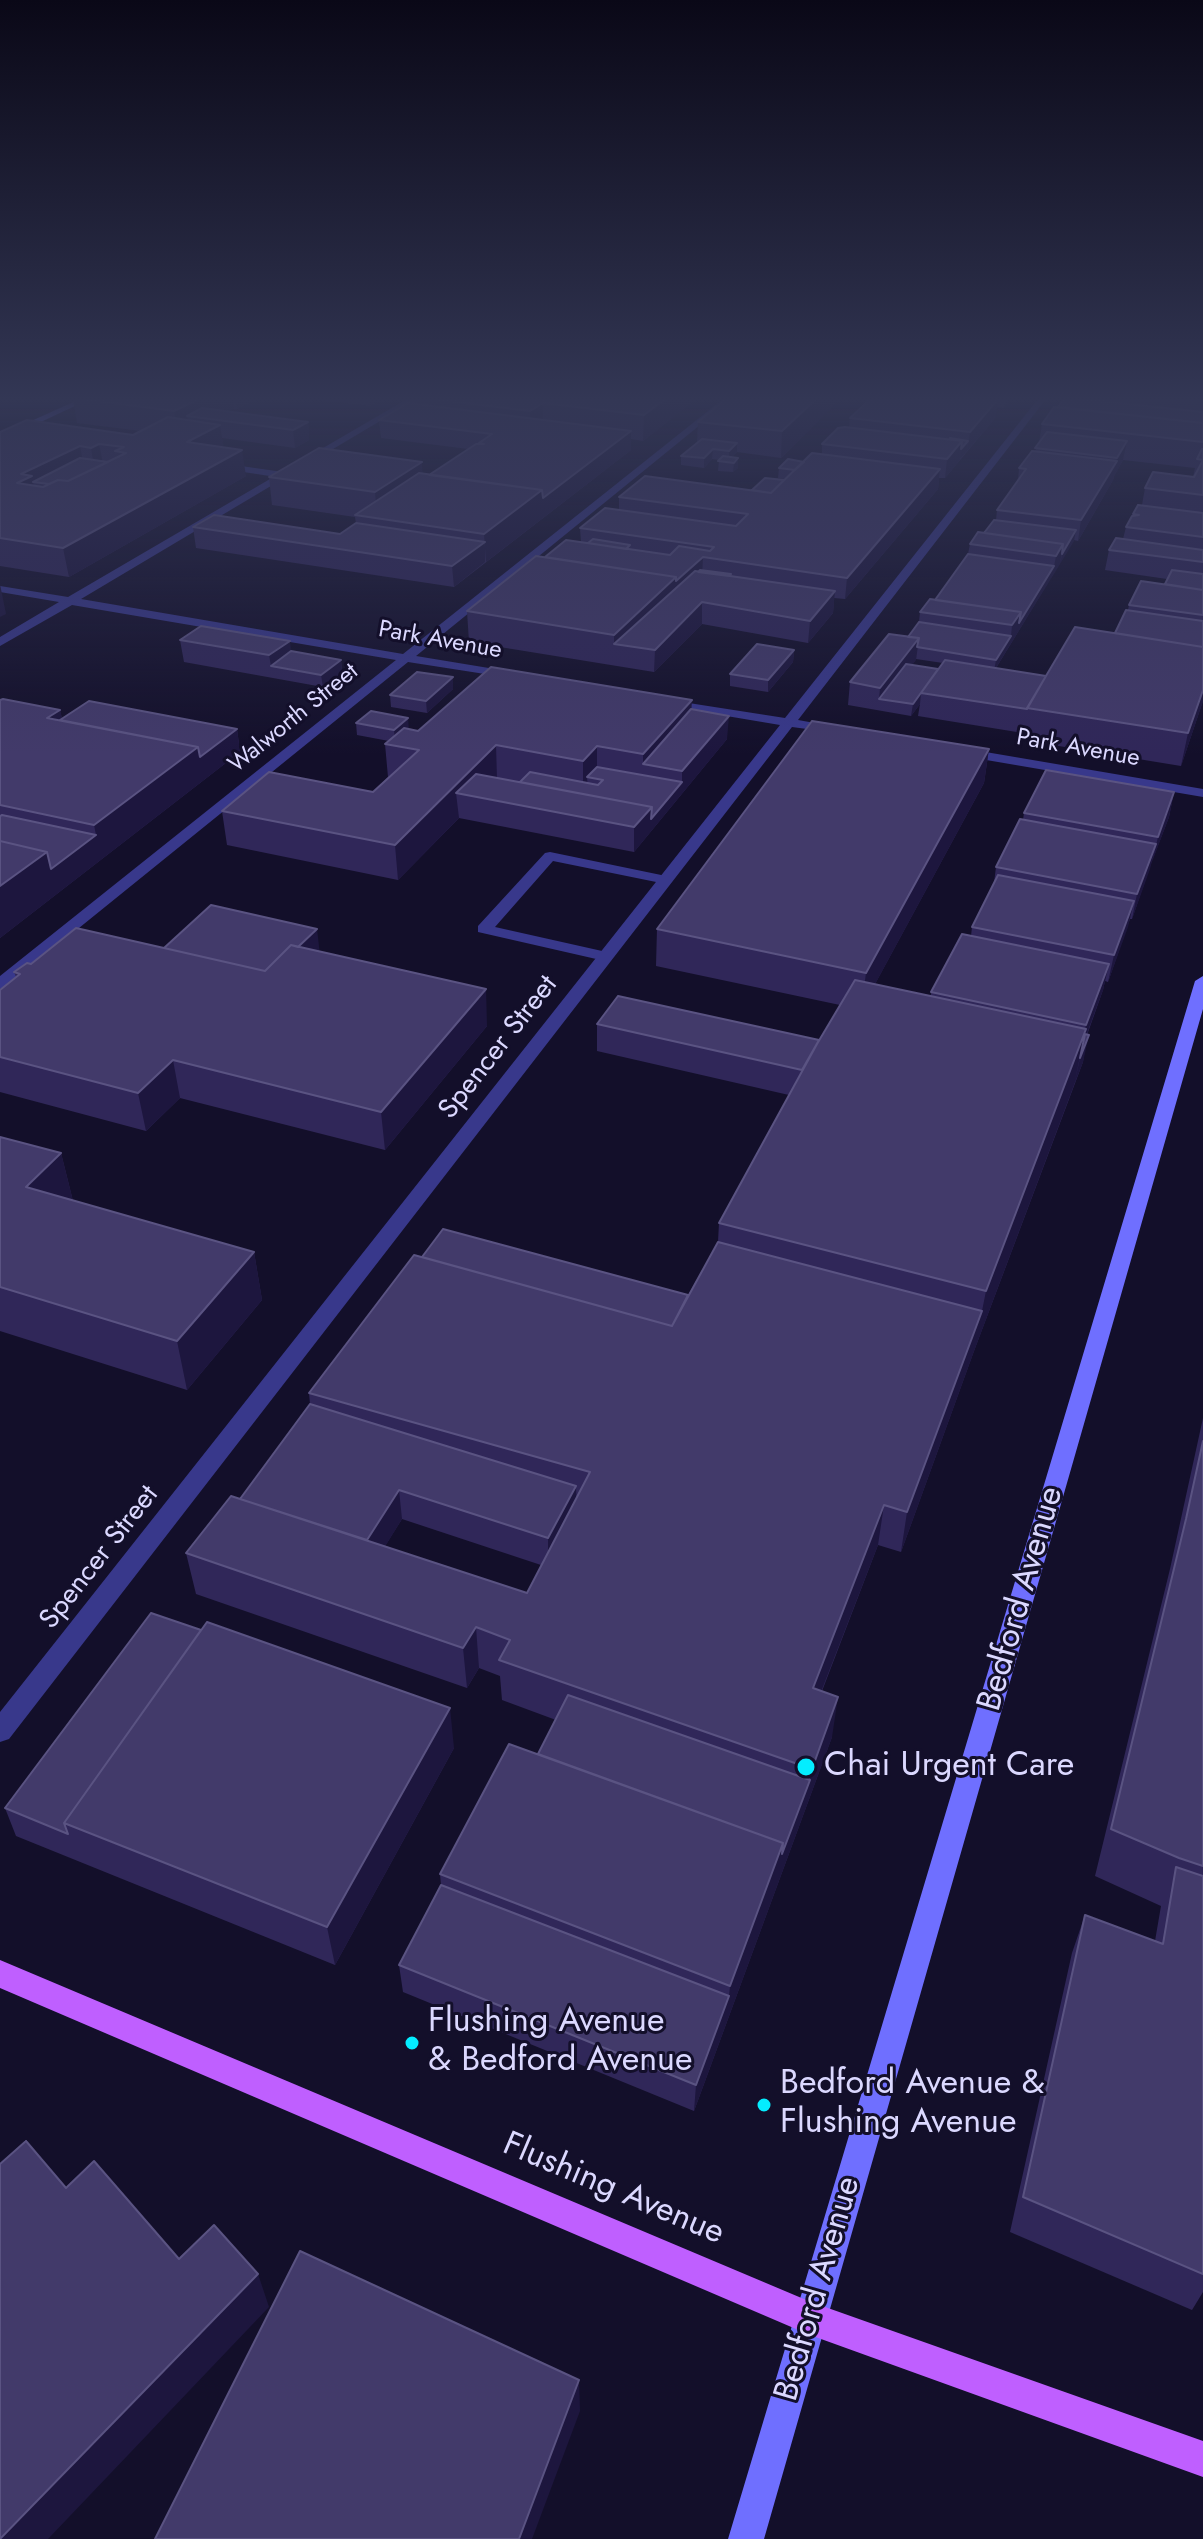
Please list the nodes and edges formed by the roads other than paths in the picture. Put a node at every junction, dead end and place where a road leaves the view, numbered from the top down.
1 (211, 517) edge
2 (580, 517) edge
3 (949, 517) edge
4 (0, 589) edge
5 (69, 601) junction
6 (0, 642) edge
7 (406, 657) junction
8 (529, 679) edge
9 (653, 700) edge
10 (788, 723) junction
11 (853, 734) edge
12 (946, 749) edge
13 (1203, 793) edge
14 (666, 880) junction
15 (605, 956) junction
16 (1203, 981) edge
17 (0, 984) edge
18 (0, 1731) edge
19 (0, 1974) edge
20 (810, 2318) junction
21 (1203, 2459) edge
22 (746, 2539) edge

1 - 5 street
2 - 7 street, Walworth Street
3 - 10 street, Spencer Street
4 - 5 street, Park Avenue
5 - 6 street
5 - 7 street, Park Avenue
7 - 8 street, Park Avenue
7 - 17 street, Walworth Street
9 - 10 street
10 - 11 street
10 - 14 street, Spencer Street
12 - 13 street, Park Avenue
14 - 15 street, Spencer Street
14 - 15 street
15 - 18 street, Spencer Street
16 - 20 main road, Bedford Avenue
19 - 20 main road, Flushing Avenue
20 - 21 main road, Flushing Avenue
20 - 22 main road, Bedford Avenue

